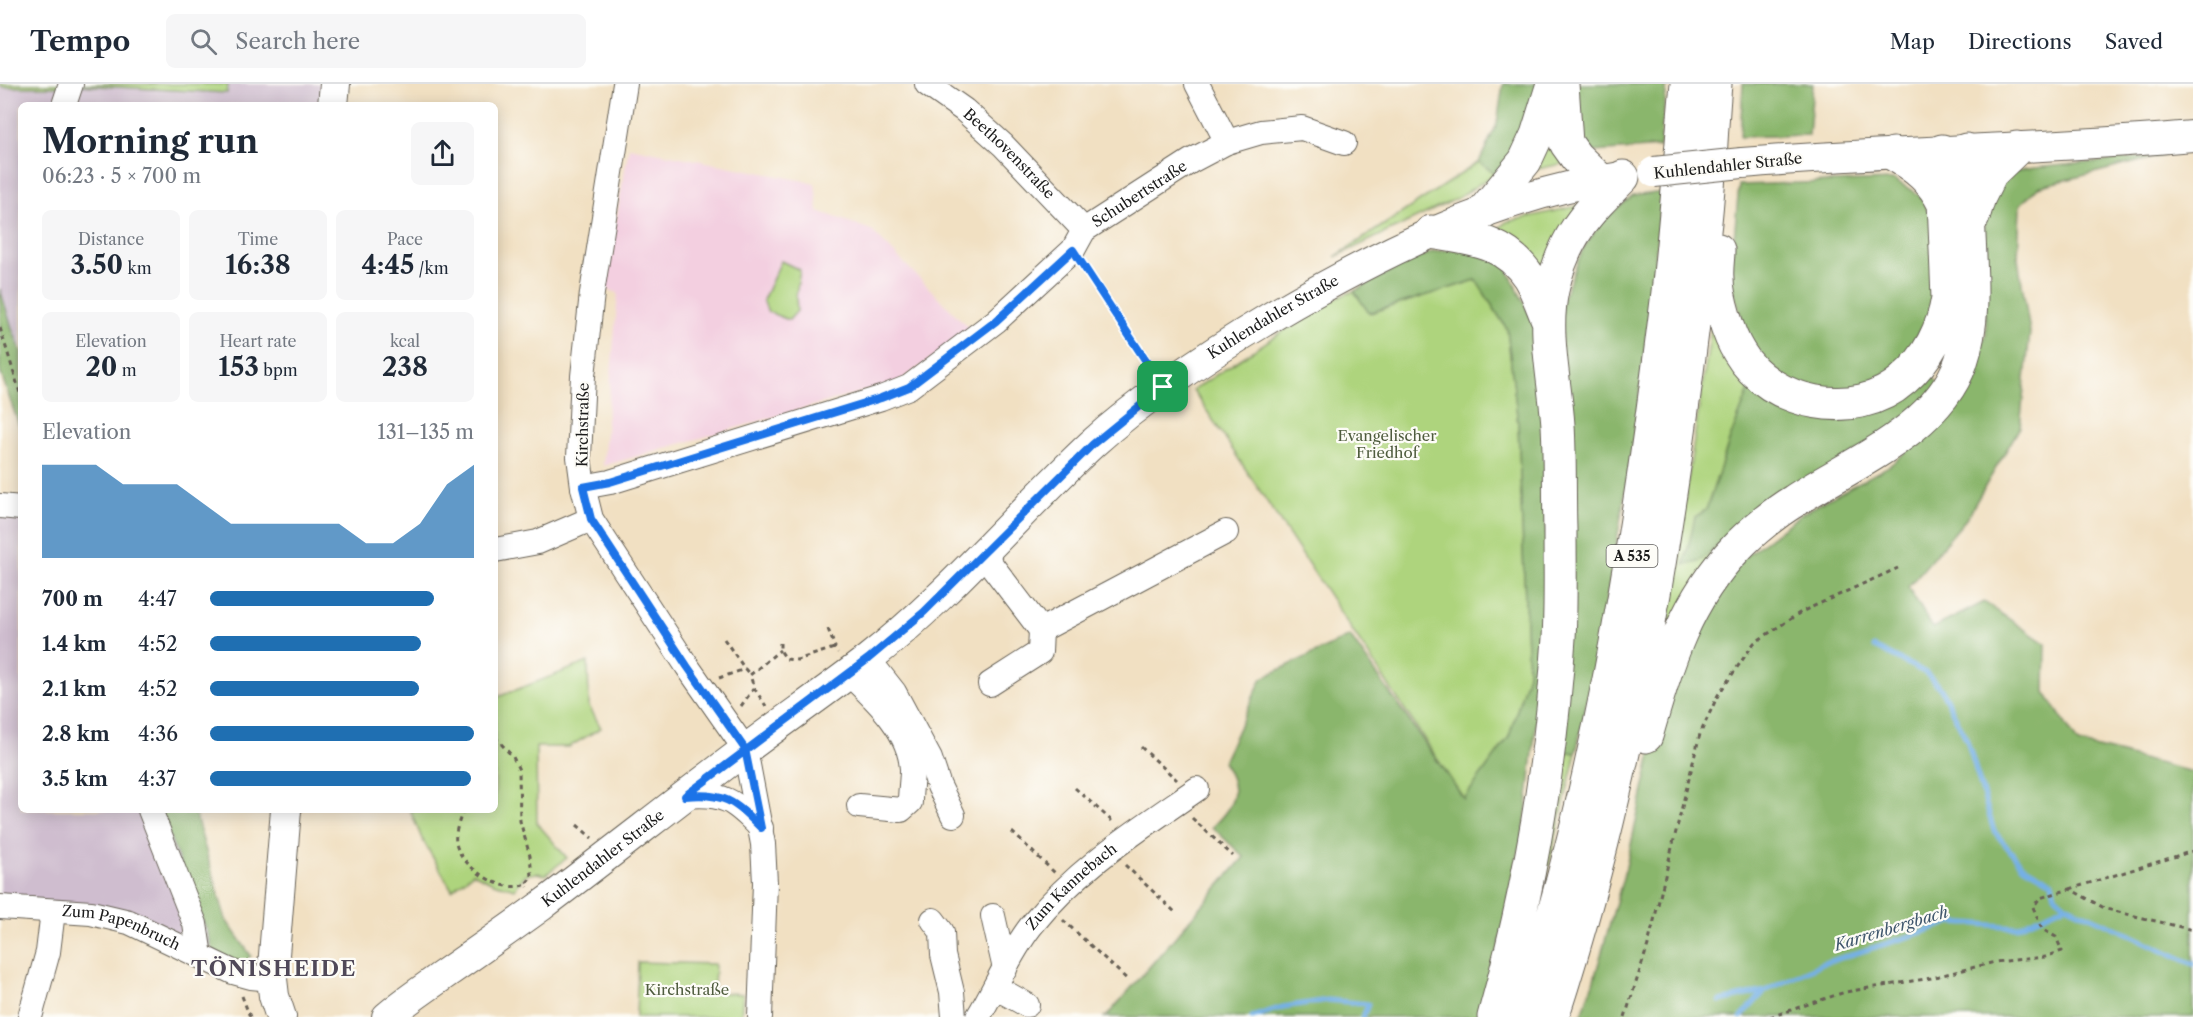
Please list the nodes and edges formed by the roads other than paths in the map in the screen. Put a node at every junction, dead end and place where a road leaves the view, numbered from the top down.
1 (71, 84) edge
2 (335, 84) edge
3 (625, 84) edge
4 (927, 84) edge
5 (1197, 84) edge
6 (1553, 84) edge
7 (1562, 84) edge
8 (1687, 84) edge
9 (1716, 84) edge
10 (65, 102) edge
11 (333, 102) edge
12 (2193, 136) edge
13 (1710, 137) junction
14 (1227, 142) junction
15 (1344, 143) dead end
16 (2017, 147) junction
17 (1954, 151) junction
18 (1893, 154) junction
19 (1626, 177) junction
20 (1944, 204) junction
21 (1483, 212) junction
22 (1969, 227) junction
23 (1431, 232) junction
24 (1078, 240) junction
25 (1549, 321) junction
26 (583, 487) junction
27 (0, 506) edge
28 (18, 508) edge
29 (591, 519) junction
30 (1226, 532) dead end
31 (498, 549) edge
32 (983, 554) junction
33 (1041, 630) junction
34 (858, 666) junction
35 (990, 684) dead end
36 (745, 749) junction
37 (1188, 795) road end
38 (685, 796) junction
39 (859, 806) dead end
40 (151, 813) edge
41 (286, 813) edge
42 (953, 815) dead end
43 (761, 828) junction
44 (1598, 860) junction
45 (0, 907) edge
46 (53, 911) junction
47 (993, 916) dead end
48 (933, 920) dead end
49 (200, 956) junction
50 (1000, 978) junction
51 (272, 979) junction
52 (1027, 1005) dead end
53 (980, 1016) edge
54 (30, 1017) edge
55 (281, 1017) edge
56 (387, 1017) edge
57 (760, 1017) edge
58 (954, 1017) edge
59 (1494, 1017) edge
60 (1522, 1017) edge
61 (1552, 1017) edge

1 - 10 street
2 - 11 main road
3 - 26 street, Kirchstraße
4 - 24 street, Beethovenstraße
5 - 14 street
6 - 21 highway
7 - 19 highway
8 - 60 highway, A 535
9 - 13 highway, A 535
12 - 16 main road, Kuhlendahler Straße
13 - 20 highway
13 - 44 highway, A 535
14 - 15 street, Schubertstraße
14 - 24 street, Schubertstraße
16 - 17 main road, Kuhlendahler Straße
16 - 22 highway
17 - 18 main road, Kuhlendahler Straße
17 - 20 highway
17 - 22 highway
18 - 19 main road, Kuhlendahler Straße, bridge
18 - 20 highway
19 - 21 main road, Kuhlendahler Straße
19 - 25 highway
21 - 23 main road, Kuhlendahler Straße
22 - 44 highway
23 - 25 highway
23 - 32 main road, Kuhlendahler Straße
24 - 26 street, Schubertstraße
25 - 59 highway
26 - 29 street, Kirchstraße
27 - 28 street
29 - 31 street
29 - 36 street, Kirchstraße
30 - 33 street
32 - 33 street
32 - 34 main road, Kuhlendahler Straße
33 - 35 street
34 - 36 main road, Kuhlendahler Straße
34 - 39 street
34 - 42 street
36 - 38 main road, Kuhlendahler Straße
36 - 43 street, Kirchstraße
37 - 50 street, Zum Kannebach
38 - 43 street
38 - 56 main road, Kuhlendahler Straße
40 - 49 street
41 - 51 main road
43 - 57 street, Kirchstraße
44 - 61 highway, A 535
45 - 46 street, Zum Papenbruch
46 - 49 street, Zum Papenbruch
46 - 54 street
47 - 50 street
48 - 58 street
49 - 51 street, Zum Papenbruch
50 - 52 street
50 - 53 street, Zum Kannebach
51 - 55 main road

